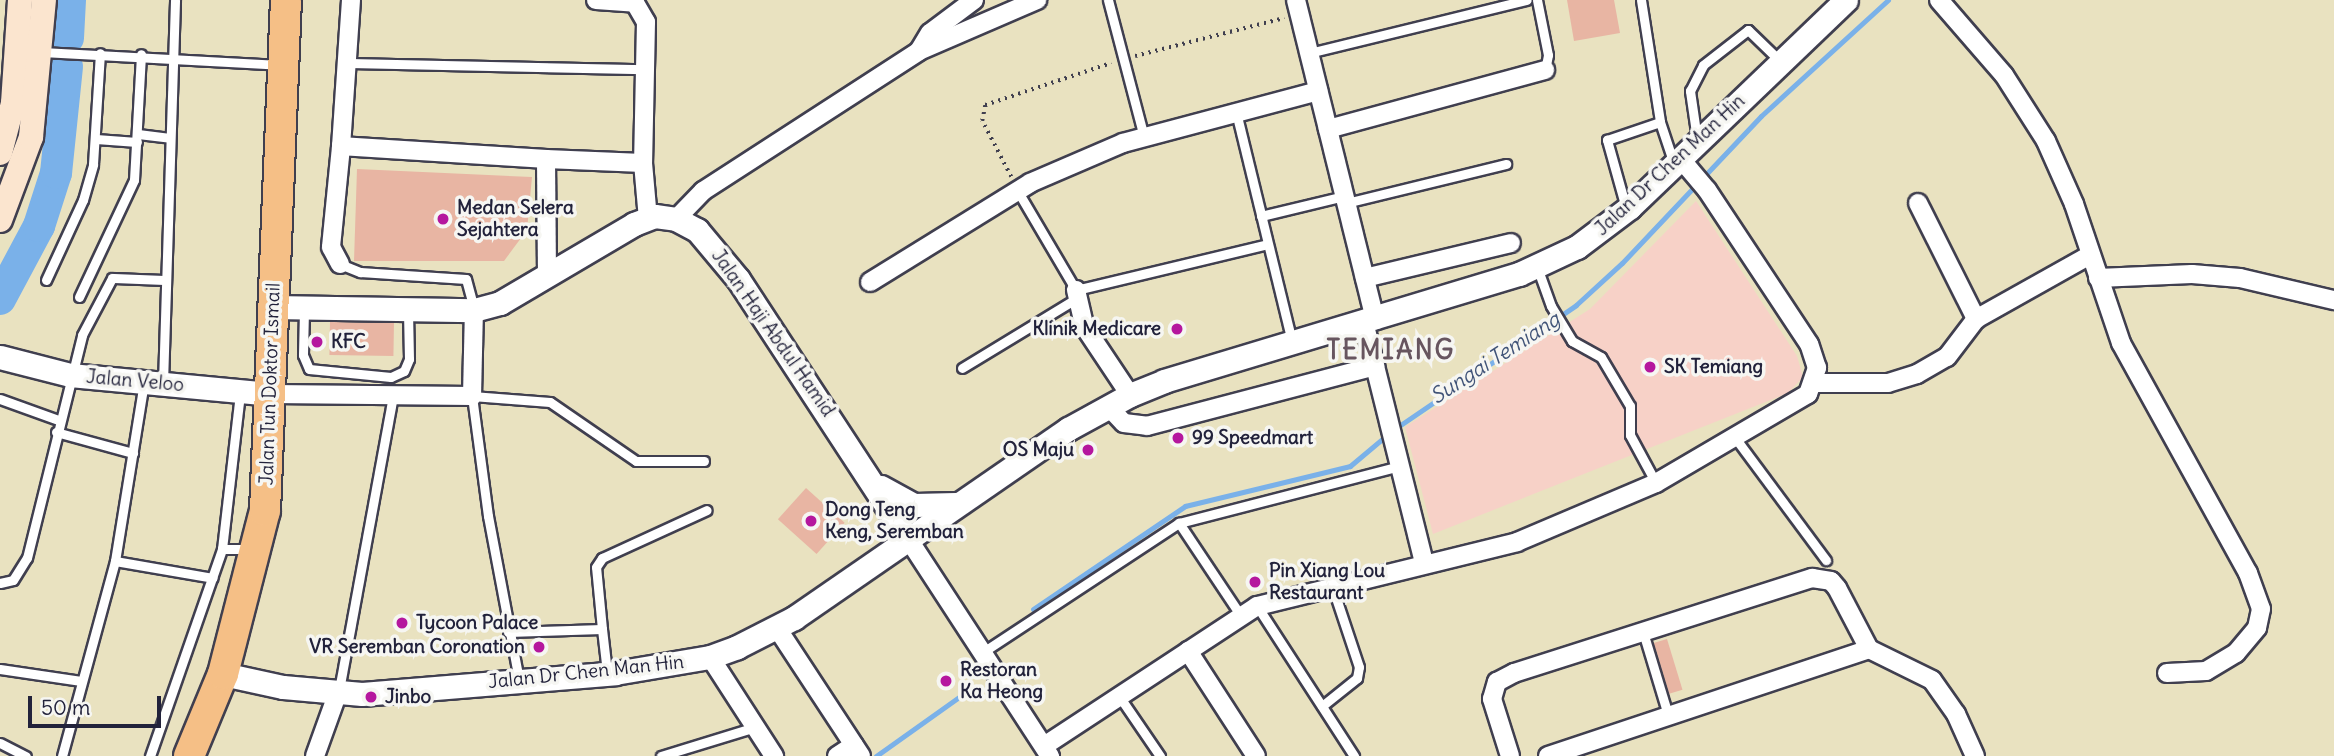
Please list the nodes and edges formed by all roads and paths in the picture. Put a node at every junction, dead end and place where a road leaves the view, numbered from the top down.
1 (20, 0) edge
2 (44, 0) edge
3 (175, 0) edge
4 (286, 0) edge
5 (351, 0) edge
6 (596, 0) edge
7 (974, 0) edge
8 (1037, 0) edge
9 (1108, 0) edge
10 (1527, 0) edge
11 (1537, 0) edge
12 (1641, 0) edge
13 (1846, 0) edge
14 (1939, 0) edge
15 (1298, 7) edge
16 (22, 50) junction
17 (919, 51) junction
18 (100, 53) junction
19 (1309, 53) junction
20 (141, 54) junction
21 (173, 56) junction
22 (1123, 58) junction
23 (1781, 62) junction
24 (349, 63) junction
25 (284, 65) junction
26 (647, 69) junction
27 (1545, 71) joint
28 (1318, 91) junction
29 (1236, 113) junction
30 (1660, 122) junction
31 (1328, 129) junction
32 (1144, 137) junction
33 (138, 138) junction
34 (170, 138) junction
35 (96, 139) junction
36 (1698, 141) junction
37 (341, 146) junction
38 (0, 153) edge
39 (547, 159) junction
40 (642, 163) junction
41 (1506, 164) dead end
42 (1681, 164) junction
43 (1017, 190) junction
44 (1345, 199) junction
45 (1918, 203) dead end
46 (1627, 209) junction
47 (1261, 216) junction
48 (648, 219) junction
49 (676, 219) junction
50 (0, 220) edge
51 (1511, 243) dead end
52 (1268, 244) junction
53 (2090, 255) junction
54 (340, 264) joint
55 (1537, 267) junction
56 (547, 276) junction
57 (1364, 278) junction
58 (2098, 278) junction
59 (46, 280) dead end
60 (166, 280) junction
61 (870, 282) dead end
62 (1077, 294) junction
63 (79, 298) dead end
64 (2334, 300) edge
65 (272, 307) junction
66 (304, 308) junction
67 (408, 310) junction
68 (474, 310) junction
69 (1976, 319) junction
70 (1369, 321) junction
71 (1292, 342) junction
72 (0, 357) edge
73 (1375, 366) junction
74 (962, 368) dead end
75 (70, 375) junction
76 (154, 383) junction
77 (1814, 383) junction
78 (241, 391) junction
79 (272, 394) junction
80 (393, 395) junction
81 (1130, 395) junction
82 (472, 396) junction
83 (0, 399) edge
84 (1108, 406) junction
85 (58, 420) junction
86 (56, 432) junction
87 (1736, 439) junction
88 (133, 453) junction
89 (704, 461) dead end
90 (1400, 466) junction
91 (1656, 483) junction
92 (876, 484) junction
93 (956, 504) junction
94 (707, 510) dead end
95 (1179, 523) junction
96 (907, 537) junction
97 (258, 548) junction
98 (222, 549) junction
99 (1826, 560) dead end
100 (116, 561) junction
101 (1424, 562) junction
102 (865, 567) junction
103 (213, 578) junction
104 (0, 583) edge
105 (1332, 586) junction
106 (1257, 606) junction
107 (1241, 616) junction
108 (777, 628) junction
109 (602, 629) junction
110 (508, 632) junction
111 (1643, 632) junction
112 (1869, 649) junction
113 (983, 652) junction
114 (1188, 652) junction
115 (710, 657) junction
116 (0, 669) edge
117 (2167, 673) dead end
118 (223, 674) junction
119 (607, 674) junction
120 (519, 680) junction
121 (81, 681) junction
122 (338, 692) junction
123 (1119, 696) junction
124 (1322, 706) junction
125 (1668, 715) junction
126 (755, 727) junction
127 (0, 743) edge
128 (1047, 751) edge
129 (1575, 751) edge
130 (858, 752) edge
131 (26, 756) edge
132 (62, 756) edge
133 (150, 756) edge
134 (189, 756) edge
135 (315, 756) edge
136 (661, 756) edge
137 (774, 756) edge
138 (837, 756) edge
139 (1160, 756) edge
140 (1256, 756) edge
141 (1354, 756) edge
142 (1510, 756) edge
143 (1548, 756) edge
144 (1975, 756) edge

1 - 16 main road
2 - 16 main road
3 - 21 lane
4 - 25 highway, Jalan Tun Doktor Ismail
5 - 24 street
6 - 26 street
7 - 17 street
8 - 17 street
9 - 22 lane
10 - 19 lane
11 - 27 lane
12 - 30 lane
13 - 23 street, Jalan Dr Chen Man Hin
14 - 53 street
15 - 19 street
15 - 22 path
16 - 18 lane
16 - 38 main road
16 - 50 main road
17 - 49 street
18 - 20 lane
18 - 35 lane
19 - 28 street
20 - 21 lane
20 - 33 lane
21 - 25 lane
21 - 34 lane
22 - 32 lane
22 - 43 path
23 - 36 street, Jalan Dr Chen Man Hin
23 - 36 lane
24 - 26 lane
24 - 37 street
25 - 65 highway, Jalan Tun Doktor Ismail
26 - 40 street
27 - 31 street
28 - 29 street
28 - 31 street
29 - 32 street
29 - 47 lane
30 - 42 lane
30 - 46 lane
31 - 44 street
32 - 43 street
33 - 34 lane
33 - 35 lane
33 - 63 lane
34 - 60 lane
35 - 59 lane
36 - 42 street, Jalan Dr Chen Man Hin
37 - 39 street
37 - 54 street
39 - 40 street
39 - 56 street
40 - 48 street
41 - 44 lane
42 - 46 street, Jalan Dr Chen Man Hin
42 - 77 street
43 - 61 street
43 - 62 lane
44 - 47 lane
44 - 57 street
45 - 69 street
46 - 55 street, Jalan Dr Chen Man Hin
47 - 52 lane
48 - 49 street
48 - 56 street
49 - 92 street, Jalan Haji Abdul Hamid
51 - 57 street
52 - 62 lane
52 - 71 lane
53 - 58 street
53 - 69 street
54 - 68 lane
55 - 70 street, Jalan Dr Chen Man Hin
55 - 91 lane
56 - 68 street
57 - 70 street
58 - 64 street
58 - 117 street
60 - 75 lane
60 - 76 lane
62 - 74 lane
62 - 81 street
65 - 66 street
65 - 79 highway, Jalan Tun Doktor Ismail
66 - 67 street
66 - 67 lane
67 - 68 street
68 - 82 street
69 - 77 street
70 - 71 street, Jalan Dr Chen Man Hin
70 - 73 street
71 - 81 street, Jalan Dr Chen Man Hin
72 - 75 street, Jalan Veloo
73 - 84 street
73 - 90 street
75 - 76 street, Jalan Veloo
75 - 85 lane
76 - 78 street, Jalan Veloo
76 - 88 lane
77 - 87 street
78 - 79 street, Jalan Veloo
78 - 98 lane
79 - 80 street
79 - 97 highway, Jalan Tun Doktor Ismail
80 - 82 street
80 - 122 lane
81 - 84 street, Jalan Dr Chen Man Hin
82 - 89 lane
82 - 110 lane
83 - 85 lane
84 - 93 street, Jalan Dr Chen Man Hin
85 - 86 lane
86 - 88 lane
86 - 104 lane
87 - 91 street
87 - 99 lane
88 - 100 lane
90 - 95 lane
90 - 101 street
91 - 101 street
92 - 93 street
92 - 96 street, Jalan Haji Abdul Hamid
92 - 102 street
93 - 96 street, Jalan Dr Chen Man Hin
94 - 109 lane
95 - 107 lane
95 - 113 lane
96 - 102 street, Jalan Dr Chen Man Hin
96 - 113 street
97 - 98 lane
97 - 118 highway, Jalan Tun Doktor Ismail
98 - 103 lane
100 - 103 lane
100 - 121 lane
101 - 105 street
102 - 108 street, Jalan Dr Chen Man Hin
103 - 133 lane
105 - 106 street
105 - 124 lane
106 - 107 street
106 - 124 lane
107 - 114 street
108 - 115 street, Jalan Dr Chen Man Hin
108 - 130 street
109 - 110 lane
109 - 119 lane
110 - 120 lane
111 - 112 street
111 - 125 lane
111 - 142 street
112 - 125 street
112 - 144 street
113 - 128 street
114 - 123 street
114 - 140 street
115 - 119 street, Jalan Dr Chen Man Hin
115 - 126 street
116 - 121 lane
118 - 122 street, Jalan Dr Chen Man Hin
118 - 134 highway, Jalan Tun Doktor Ismail
119 - 120 street, Jalan Dr Chen Man Hin
120 - 122 street, Jalan Dr Chen Man Hin
121 - 132 lane
122 - 135 street
123 - 128 street
123 - 139 lane
124 - 141 lane
125 - 129 street
126 - 136 lane
126 - 137 street
127 - 131 lane
129 - 143 street
130 - 138 street

